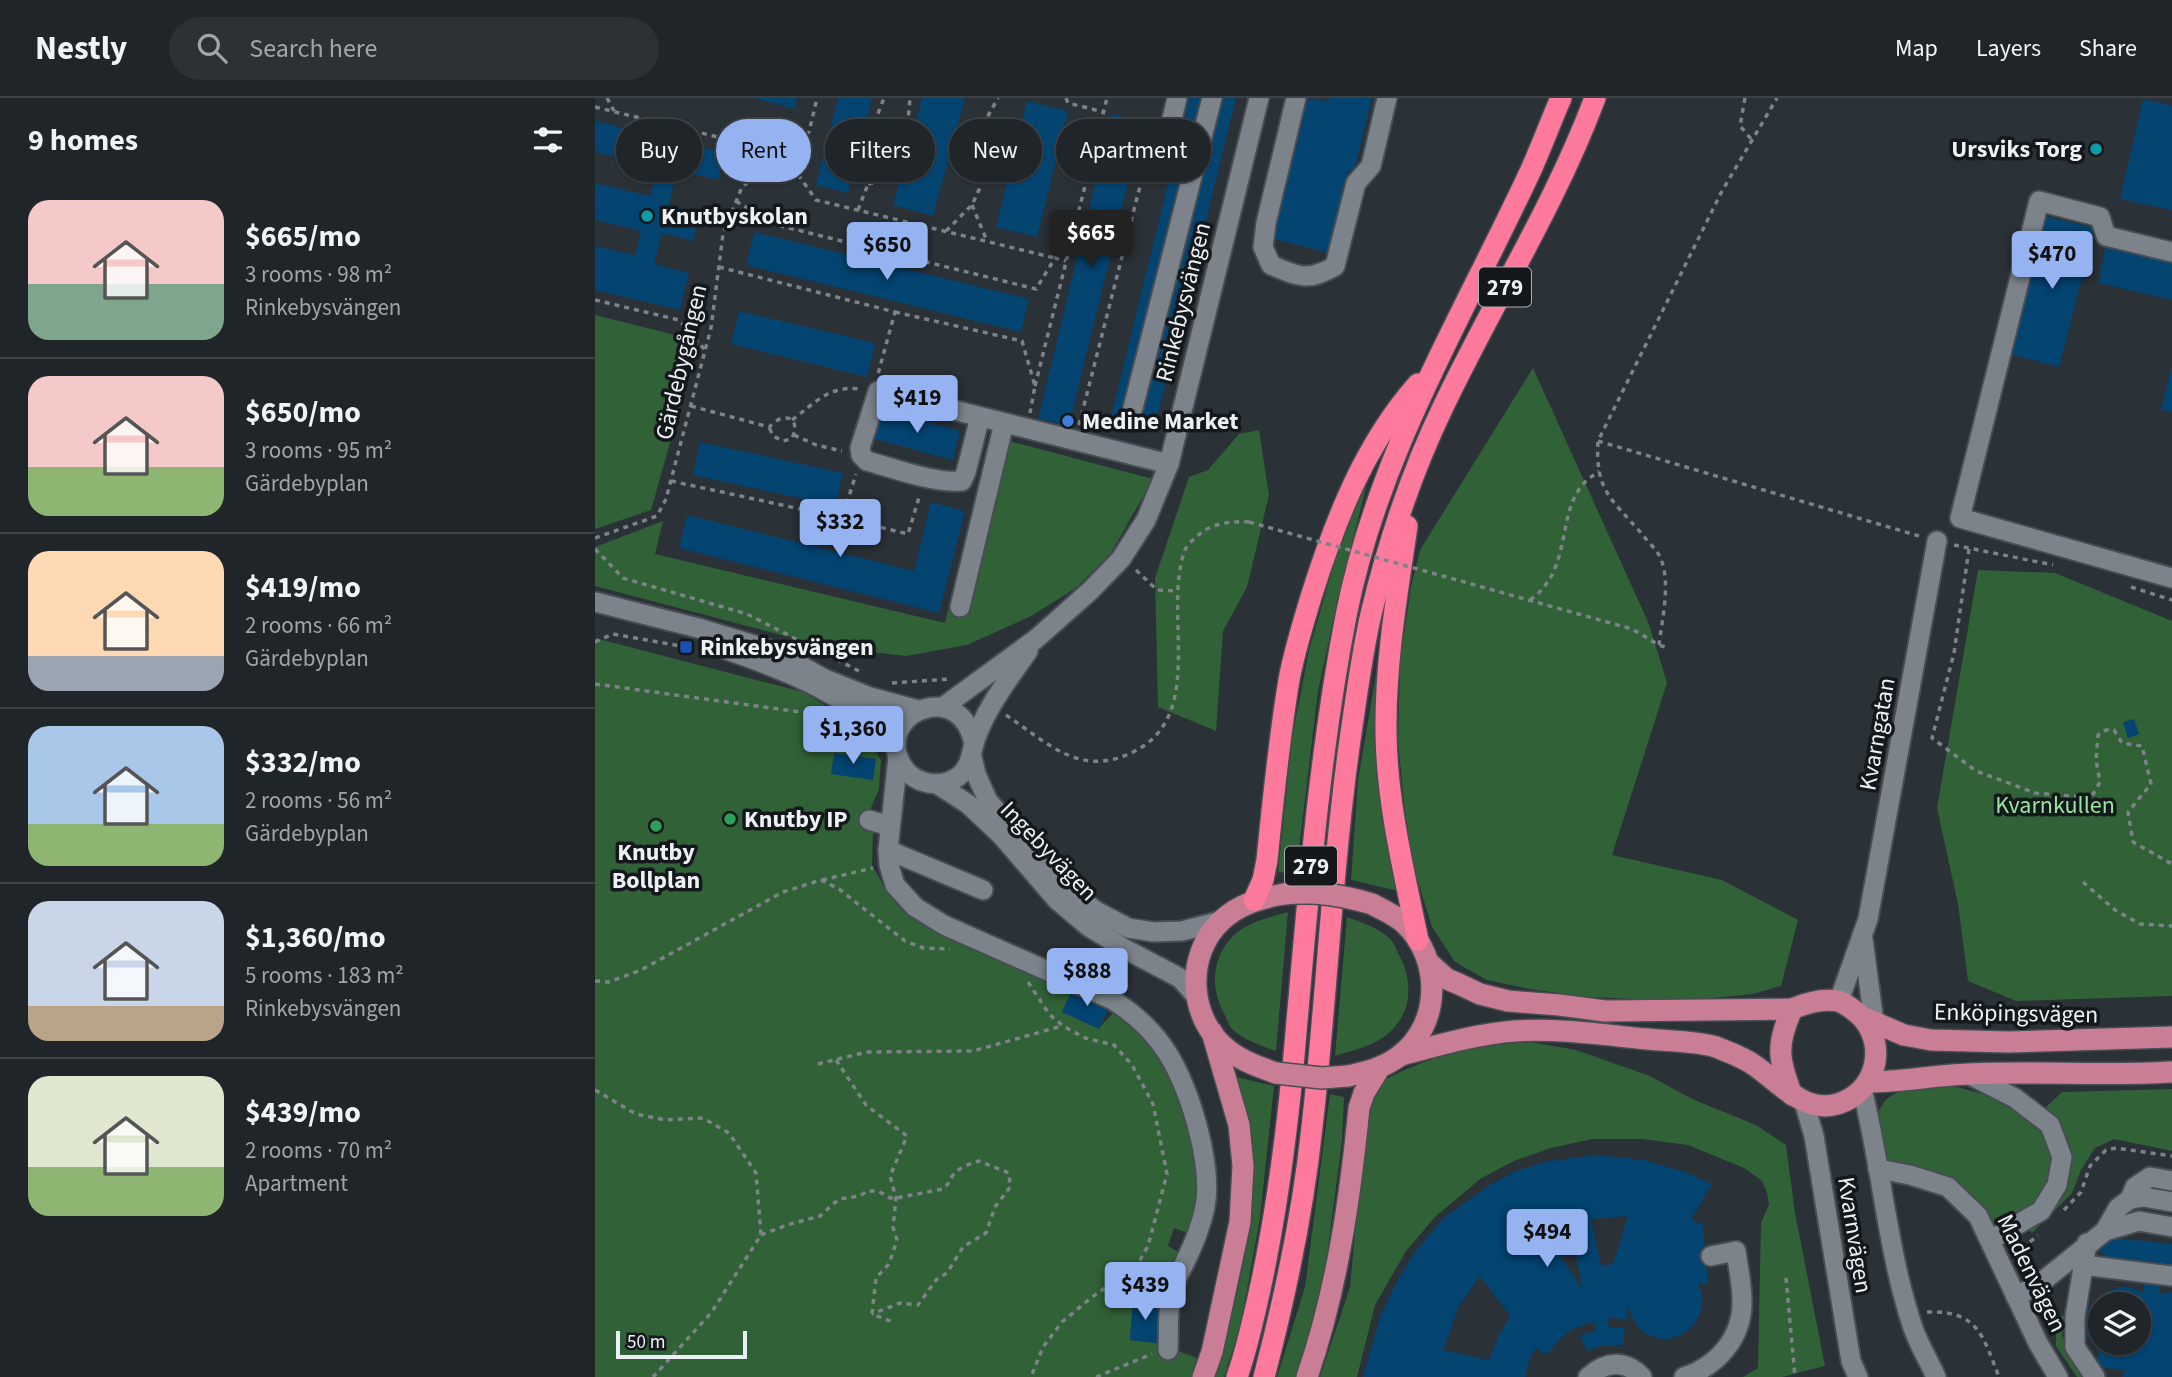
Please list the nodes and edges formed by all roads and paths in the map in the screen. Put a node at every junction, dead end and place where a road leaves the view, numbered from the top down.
1 (607, 98) edge
2 (817, 98) edge
3 (884, 98) edge
4 (998, 98) edge
5 (1066, 98) edge
6 (1107, 98) edge
7 (1177, 98) edge
8 (1212, 98) edge
9 (1259, 98) edge
10 (1296, 98) edge
11 (1387, 98) edge
12 (1561, 98) edge
13 (1595, 98) edge
14 (1745, 98) edge
15 (1777, 98) edge
16 (911, 99) edge
17 (595, 107) edge
18 (615, 112) junction
19 (1104, 112) junction
20 (1172, 119) edge
21 (1206, 119) edge
22 (811, 124) edge
23 (716, 137) edge
24 (1752, 141) junction
25 (748, 182) edge
26 (803, 182) edge
27 (1142, 182) edge
28 (1190, 182) edge
29 (868, 184) junction
30 (736, 201) junction
31 (972, 205) junction
32 (858, 211) junction
33 (946, 232) junction
34 (987, 242) junction
35 (2172, 251) edge
36 (1055, 258) junction
37 (1066, 261) junction
38 (719, 267) junction
39 (595, 300) edge
40 (895, 312) junction
41 (705, 350) junction
42 (1433, 367) junction
43 (1035, 386) junction
44 (879, 391) junction
45 (691, 406) junction
46 (1133, 408) dead end
47 (981, 417) junction
48 (792, 420) junction
49 (1004, 423) junction
50 (769, 427) junction
51 (1027, 429) junction
52 (795, 435) junction
53 (1075, 441) junction
54 (1598, 442) junction
55 (861, 455) junction
56 (1169, 464) junction
57 (1599, 471) junction
58 (1415, 475) junction
59 (925, 476) junction
60 (671, 481) junction
61 (842, 518) junction
62 (595, 538) edge
63 (1937, 541) joint
64 (595, 549) edge
65 (1132, 566) dead end
66 (2062, 567) dead end
67 (2172, 578) edge
68 (2123, 585) dead end
69 (1178, 591) junction
70 (1530, 600) junction
71 (2172, 600) edge
72 (595, 602) edge
73 (960, 607) dead end
74 (595, 614) edge
75 (1036, 639) junction
76 (595, 642) edge
77 (1659, 645) junction
78 (686, 648) dead end
79 (1668, 648) dead end
80 (859, 671) dead end
81 (595, 684) edge
82 (884, 684) dead end
83 (969, 689) junction
84 (992, 705) junction
85 (943, 707) junction
86 (918, 710) junction
87 (856, 735) dead end
88 (897, 750) junction
89 (973, 751) junction
90 (931, 784) junction
91 (893, 801) junction
92 (869, 820) dead end
93 (890, 826) junction
94 (888, 857) junction
95 (2172, 864) edge
96 (821, 880) junction
97 (2083, 882) dead end
98 (983, 890) dead end
99 (1254, 900) junction
100 (1221, 921) junction
101 (2172, 926) edge
102 (1863, 935) junction
103 (1418, 940) junction
104 (959, 951) dead end
105 (1429, 963) junction
106 (595, 981) edge
107 (1027, 981) dead end
108 (1196, 996) junction
109 (1839, 1001) junction
110 (1792, 1010) junction
111 (1868, 1019) junction
112 (1063, 1026) junction
113 (1212, 1032) junction
114 (2172, 1037) edge
115 (1401, 1055) junction
116 (836, 1060) junction
117 (818, 1064) dead end
118 (1380, 1067) junction
119 (2172, 1072) edge
120 (1968, 1074) junction
121 (1865, 1085) junction
122 (595, 1090) edge
123 (1798, 1098) junction
124 (2172, 1156) edge
125 (1878, 1169) junction
126 (2172, 1181) edge
127 (896, 1198) junction
128 (2130, 1199) junction
129 (2172, 1202) edge
130 (2064, 1211) dead end
131 (2172, 1227) edge
132 (2046, 1228) dead end
133 (2105, 1230) junction
134 (761, 1235) junction
135 (1990, 1240) junction
136 (2087, 1244) junction
137 (1711, 1256) dead end
138 (2011, 1259) dead end
139 (2083, 1265) junction
140 (2172, 1276) edge
141 (1786, 1278) dead end
142 (2016, 1297) junction
143 (872, 1314) junction
144 (1918, 1321) junction
145 (895, 1323) dead end
146 (1168, 1350) joint
147 (1635, 1372) edge
148 (653, 1377) edge
149 (1031, 1377) edge
150 (1096, 1377) edge
151 (1203, 1377) edge
152 (1237, 1377) edge
153 (1264, 1377) edge
154 (1307, 1377) edge
155 (1588, 1377) edge
156 (1610, 1377) edge
157 (1684, 1377) edge
158 (1795, 1377) edge
159 (1858, 1377) edge
160 (1936, 1377) edge
161 (1999, 1377) edge
162 (2058, 1377) edge
163 (2095, 1377) edge

1 - 18 path
2 - 22 path, Gärdebygången
3 - 29 path
4 - 31 path
5 - 19 path
6 - 19 path
7 - 20 street
8 - 21 street
9 - 56 street, Rinkebysvängen
10 - 11 street
12 - 42 highway, 279
13 - 58 highway, 279
14 - 24 path
15 - 24 path
16 - 29 path
17 - 18 path
18 - 23 path
19 - 37 path
24 - 54 path
25 - 30 path, Gärdebygången
26 - 32 path
27 - 53 path
28 - 46 street
29 - 32 path
30 - 36 path
30 - 38 path, Gärdebygången
31 - 33 path
31 - 34 path
32 - 33 path
33 - 34 path
34 - 36 path
35 - 67 street
36 - 37 path
37 - 43 path
38 - 40 path
38 - 41 path, Gärdebygången
39 - 41 path
40 - 43 path
40 - 44 path
41 - 45 path, Gärdebygången
42 - 99 highway
42 - 152 highway, 279
43 - 51 path
44 - 47 street
44 - 48 path
44 - 55 street
45 - 50 path
45 - 60 path, Gärdebygången
47 - 49 street
47 - 59 street
48 - 50 path
48 - 52 path
49 - 51 street
49 - 73 street
50 - 52 path
51 - 53 street
52 - 55 path
53 - 56 street
54 - 57 path
54 - 63 path
55 - 59 street
55 - 61 path
56 - 75 street, Rinkebysvängen
57 - 70 path
57 - 77 path
58 - 103 highway
58 - 153 highway, 279
59 - 61 path
60 - 61 path
60 - 62 path, Gärdebygången
63 - 102 street, Kvarngatan
64 - 80 path
65 - 69 path
66 - 95 path
68 - 71 path
69 - 70 path, bridge
69 - 84 path
70 - 77 path
72 - 86 street, Rinkebysvängen
74 - 88 street
75 - 83 street, Rinkebysvängen
75 - 84 street, Rinkebysvängen
76 - 78 path
77 - 79 path
81 - 87 path
82 - 83 path
83 - 85 street, Rinkebysvängen
84 - 89 street, Rinkebysvängen
85 - 86 street, Rinkebysvängen
85 - 89 street
86 - 88 street
88 - 90 street
88 - 91 street
89 - 90 street, Rinkebysvängen
89 - 100 street, Ingebyvägen
90 - 91 street, Rinkebysvängen
90 - 108 street, Ingebyvägen
91 - 93 street
92 - 93 street
93 - 94 street
94 - 96 path
94 - 98 street
94 - 146 street
96 - 104 path
96 - 106 path
97 - 101 path
99 - 100 main road
99 - 103 main road, bridge
100 - 108 main road
102 - 109 street
102 - 111 street
103 - 105 main road
105 - 110 main road
105 - 115 main road
107 - 112 path
108 - 113 main road
109 - 110 main road
109 - 111 main road
110 - 123 main road
111 - 114 main road, Enköpingsvägen
111 - 121 main road
112 - 116 path
112 - 149 path
113 - 118 main road, bridge
113 - 151 main road
115 - 118 main road
115 - 123 main road
116 - 117 path
116 - 127 path
118 - 154 main road
119 - 120 main road
120 - 121 main road
120 - 135 street
121 - 123 main road
121 - 125 street, Kvarnvägen
122 - 134 path
123 - 159 street, Kvarnvägen
124 - 130 path
125 - 135 street, Madenvägen
125 - 144 street, Kvarnvägen
126 - 128 street
127 - 134 path
127 - 143 path
127 - 143 path
128 - 129 street
128 - 133 street
131 - 133 street
132 - 138 path
133 - 136 street
134 - 148 path
135 - 142 street, Madenvägen
136 - 139 street
136 - 142 street
137 - 157 street
139 - 140 street
139 - 163 street
141 - 158 path
142 - 162 street, Madenvägen
143 - 145 path
144 - 160 street, Kvarnvägen
144 - 161 path
146 - 150 path
147 - 155 street
147 - 156 street

